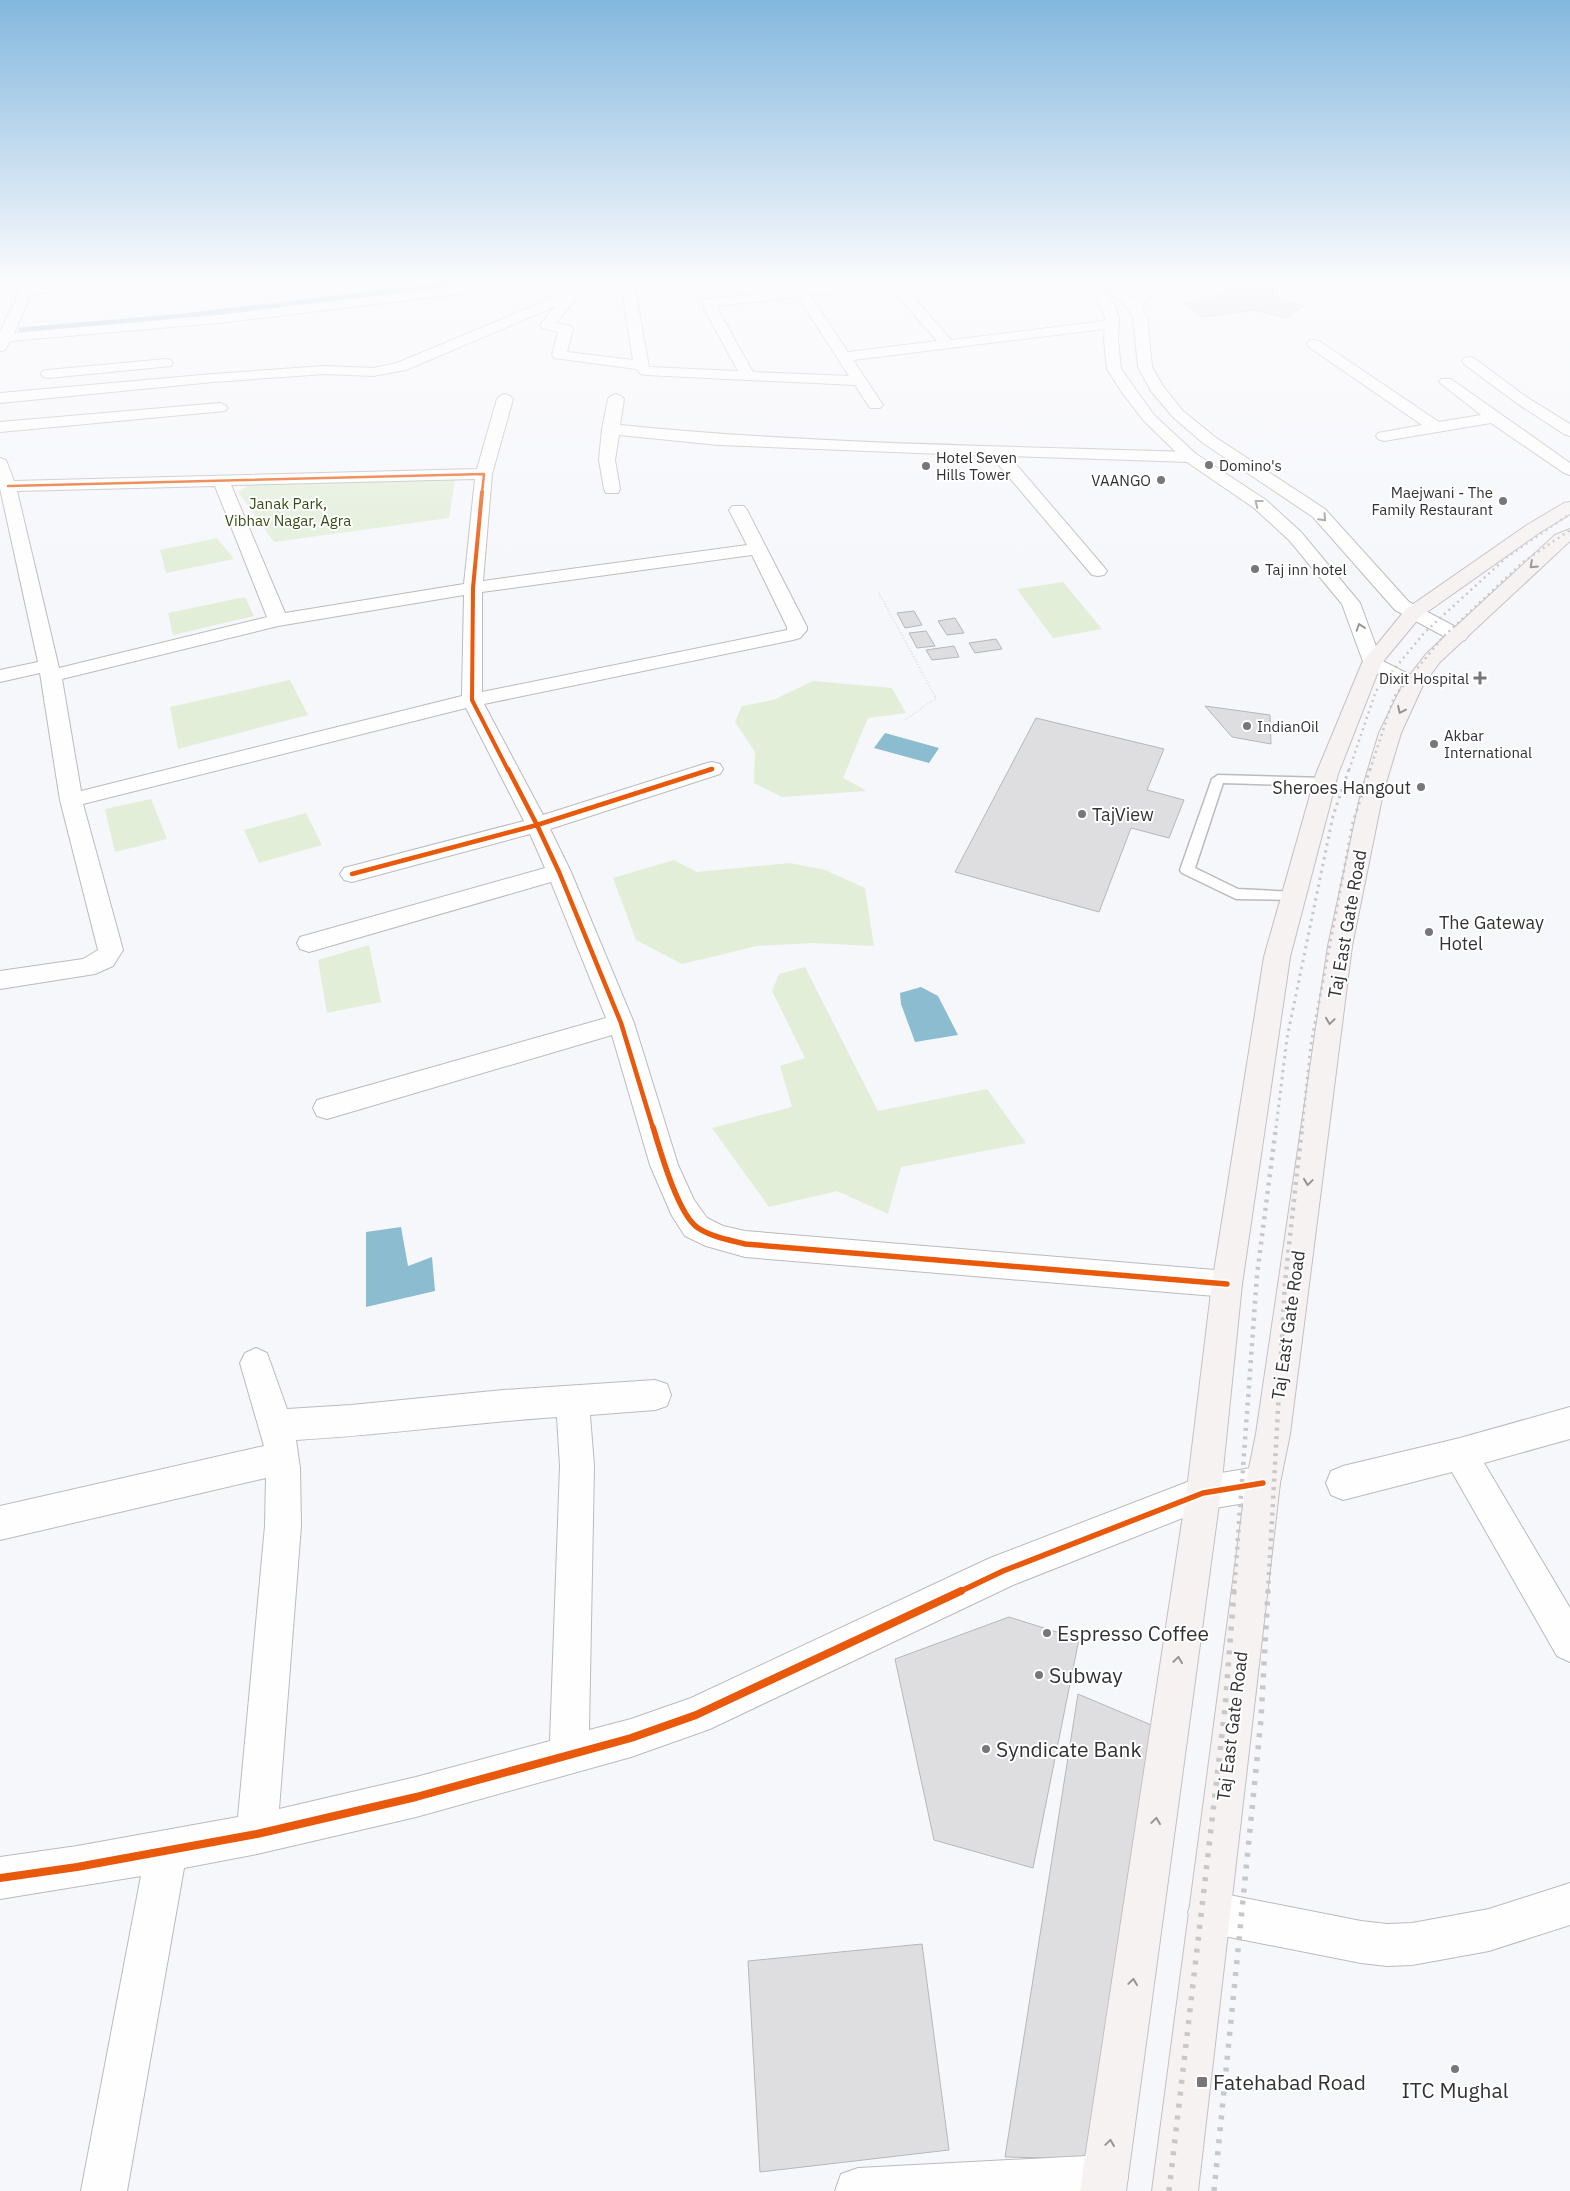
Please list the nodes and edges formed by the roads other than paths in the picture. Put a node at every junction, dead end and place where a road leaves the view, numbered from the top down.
1 (189, 380) edge
2 (843, 380) edge
3 (1121, 380) edge
4 (1152, 380) edge
5 (1367, 380) edge
6 (1495, 380) edge
7 (860, 381) joint
8 (1446, 382) dead end
9 (0, 398) edge
10 (504, 399) dead end
11 (616, 399) dead end
12 (875, 405) dead end
13 (220, 408) dead end
14 (1494, 418) junction
15 (0, 427) edge
16 (610, 428) junction
17 (1437, 428) junction
18 (1570, 431) edge
19 (1384, 436) dead end
20 (995, 450) junction
21 (1190, 457) junction
22 (0, 465) edge
23 (1570, 470) edge
24 (484, 474) junction
25 (221, 480) junction
26 (8, 486) junction
27 (612, 489) dead end
28 (1570, 507) edge
29 (738, 510) dead end
30 (1570, 534) edge
31 (758, 549) junction
32 (1098, 571) dead end
33 (473, 588) junction
34 (1413, 613) junction
35 (278, 620) junction
36 (1458, 636) junction
37 (1372, 663) junction
38 (50, 671) junction
39 (0, 676) edge
40 (1413, 684) junction
41 (472, 700) junction
42 (712, 769) dead end
43 (1326, 782) junction
44 (71, 800) junction
45 (537, 825) junction
46 (558, 872) junction
47 (352, 874) dead end
48 (1294, 897) junction
49 (309, 942) dead end
50 (0, 980) edge
51 (621, 1022) junction
52 (327, 1108) dead end
53 (1227, 1284) junction
54 (256, 1363) dead end
55 (655, 1395) dead end
56 (573, 1401) junction
57 (1570, 1422) edge
58 (279, 1441) junction
59 (1460, 1454) junction
60 (1262, 1483) junction
61 (1343, 1484) dead end
62 (1203, 1493) junction
63 (0, 1522) edge
64 (1570, 1643) edge
65 (569, 1754) junction
66 (257, 1834) junction
67 (166, 1851) junction
68 (0, 1878) edge
69 (1570, 1904) edge
70 (1209, 1912) junction
71 (1104, 2184) edge
72 (104, 2191) edge
73 (858, 2191) edge
74 (1175, 2191) edge

1 - 9 street
2 - 7 street
3 - 21 street
4 -> 34 street
5 - 17 street
6 - 18 street
7 - 12 street
8 - 14 street
10 - 24 street
11 - 16 street
13 - 15 street
14 - 17 street
14 - 23 street
16 - 20 street
16 - 27 street
17 - 19 street
20 - 21 street
20 - 32 street
37 -> 21 street
22 - 26 street
24 - 25 street
24 - 33 street
25 - 26 street
25 - 35 street
26 - 38 street
28 - 34 main road
29 - 31 street
30 -> 36 main road, Taj East Gate Road
31 - 33 street
31 - 41 street
33 - 35 street
33 - 41 street
34 - 36 street
34 - 37 main road
35 - 38 street
36 - 40 main road, Taj East Gate Road
37 - 40 street
37 - 43 main road
38 - 39 street
38 - 44 street
40 -> 60 main road, Taj East Gate Road
41 - 44 street
41 - 45 street
42 - 45 street
43 - 48 main road
43 - 48 lane
44 - 50 street
45 - 46 street
45 - 47 street
46 - 49 street
46 - 51 street
48 - 53 main road
51 - 52 street
51 - 53 street
53 - 62 main road
54 - 58 street
55 - 56 street
56 - 58 street
56 - 65 street
57 - 59 street
58 - 63 street
58 - 66 street
59 - 61 street
59 - 64 street
60 - 62 street
60 - 70 main road, Taj East Gate Road
62 - 65 street
71 -> 62 main road
65 - 66 street
66 - 67 street
67 - 68 street
67 - 72 street
69 - 70 street
70 - 74 main road, Taj East Gate Road
71 - 73 street

